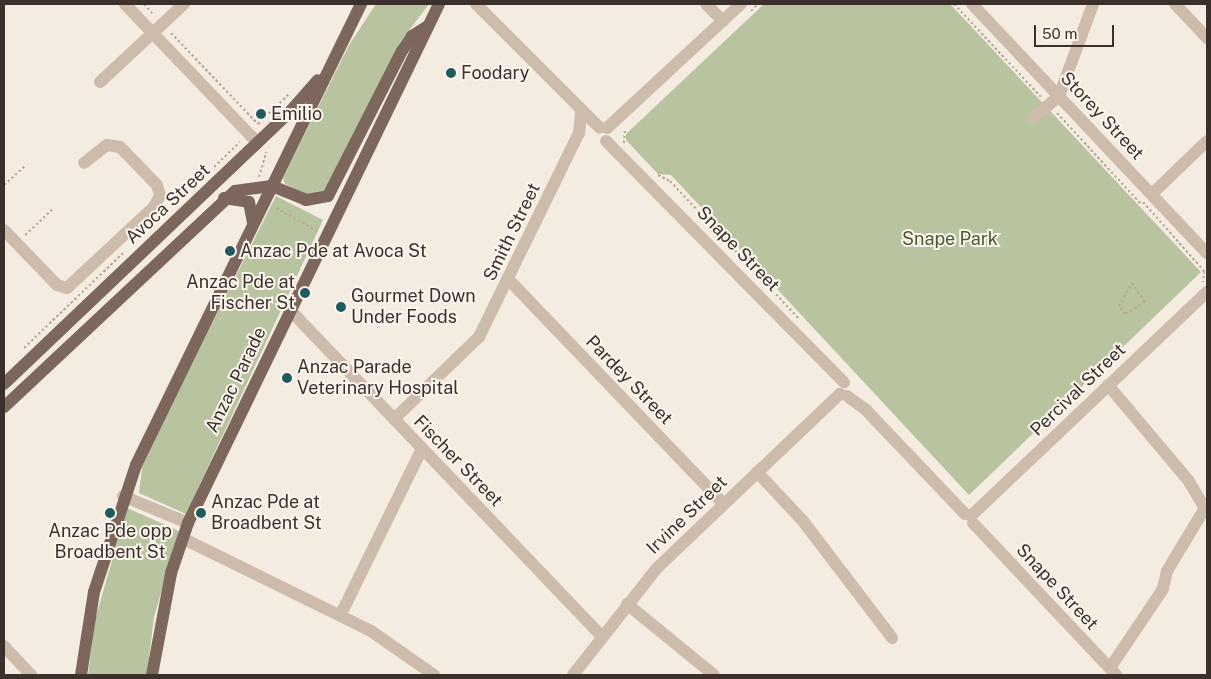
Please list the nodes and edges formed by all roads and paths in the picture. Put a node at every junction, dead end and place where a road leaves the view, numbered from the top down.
1 (125, 4) edge
2 (144, 4) edge
3 (184, 4) edge
4 (361, 4) edge
5 (439, 4) edge
6 (476, 4) edge
7 (706, 4) edge
8 (741, 4) edge
9 (758, 4) edge
10 (954, 4) edge
11 (972, 4) edge
12 (1094, 4) edge
13 (1175, 4) edge
14 (744, 17) dead end
15 (722, 21) junction
16 (163, 24) junction
17 (428, 26) junction
18 (153, 33) junction
19 (344, 38) junction
20 (1207, 38) edge
21 (100, 82) dead end
22 (292, 91) dead end
23 (1059, 96) junction
24 (1048, 105) junction
25 (578, 110) junction
26 (1033, 118) dead end
27 (631, 123) dead end
28 (606, 132) junction
29 (1207, 141) edge
30 (240, 142) dead end
31 (258, 143) junction
32 (626, 152) junction
33 (84, 163) dead end
34 (25, 166) dead end
35 (650, 170) dead end
36 (210, 171) dead end
37 (258, 180) dead end
38 (4, 185) edge
39 (272, 186) junction
40 (1152, 194) junction
41 (224, 198) junction
42 (1141, 204) junction
43 (270, 205) dead end
44 (52, 210) dead end
45 (253, 222) junction
46 (4, 230) edge
47 (315, 235) dead end
48 (16, 243) junction
49 (128, 248) dead end
50 (1207, 253) edge
51 (509, 280) junction
52 (1202, 290) edge
53 (1125, 295) joint
54 (91, 301) junction
55 (290, 310) junction
56 (103, 313) junction
57 (800, 320) dead end
58 (18, 354) dead end
59 (4, 384) edge
60 (1108, 386) junction
61 (845, 390) junction
62 (4, 407) edge
63 (394, 419) junction
64 (422, 449) junction
65 (757, 472) junction
66 (123, 496) junction
67 (724, 504) junction
68 (970, 517) junction
69 (188, 523) junction
70 (182, 538) junction
71 (627, 604) junction
72 (341, 614) junction
73 (602, 637) junction
74 (892, 638) dead end
75 (4, 646) edge
76 (1113, 672) edge
77 (31, 675) edge
78 (81, 675) edge
79 (152, 675) edge
80 (434, 675) edge
81 (573, 675) edge
82 (714, 675) edge

1 - 18 street
2 - 16 path
3 - 16 street
4 - 19 main road
5 - 17 main road, Anzac Parade
6 - 25 street, Snape Street
7 - 15 street
8 - 15 street
9 - 14 path
10 - 24 path
11 - 23 street, Storey Street
12 - 23 street
13 - 20 street
15 - 28 street
16 - 18 street
16 - 22 path
17 - 39 main road
17 - 55 main road, Anzac Parade
18 - 21 street
18 - 31 street
19 - 31 main road, Avoca Street
19 - 39 main road
23 - 24 street
23 - 40 street, Storey Street
24 - 26 street
24 - 42 path
25 - 28 street, Snape Street
25 - 51 street, Smith Street
27 - 32 path
28 - 32 street, Snape Street
29 - 40 street
30 - 36 path, Avoca Street
31 - 37 path
31 - 54 main road, Avoca Street
32 - 61 street, Snape Street
33 - 48 street
34 - 38 path
35 - 57 path
39 - 41 main road, Avoca Street
39 - 45 main road
40 - 42 path
40 - 50 street, Storey Street
41 - 45 main road
41 - 56 main road, Avoca Street
42 - 52 path
43 - 47 path
44 - 48 path
45 - 66 main road
46 - 48 street
49 - 58 path, Avoca Street
51 - 63 street, Smith Street
51 - 67 street, Pardey Street
52 - 60 street, Percival Street
53 - 53 path
54 - 56 main road
54 - 59 main road, Avoca Street
55 - 63 street, Fischer Street
55 - 69 main road, Anzac Parade
56 - 62 main road, Avoca Street
60 - 68 street, Percival Street
60 - 76 street
61 - 65 street, Irvine Street
61 - 68 street, Snape Street
63 - 64 street, Fischer Street
64 - 72 street
64 - 73 street, Fischer Street
65 - 67 street, Irvine Street
65 - 74 street
66 - 69 street
66 - 78 main road
67 - 71 street, Irvine Street
68 - 76 street, Snape Street
69 - 70 main road, Anzac Parade
70 - 72 street
70 - 79 main road, Anzac Parade
71 - 73 street, Irvine Street
71 - 82 street
72 - 80 street
73 - 81 street, Irvine Street
75 - 77 street

